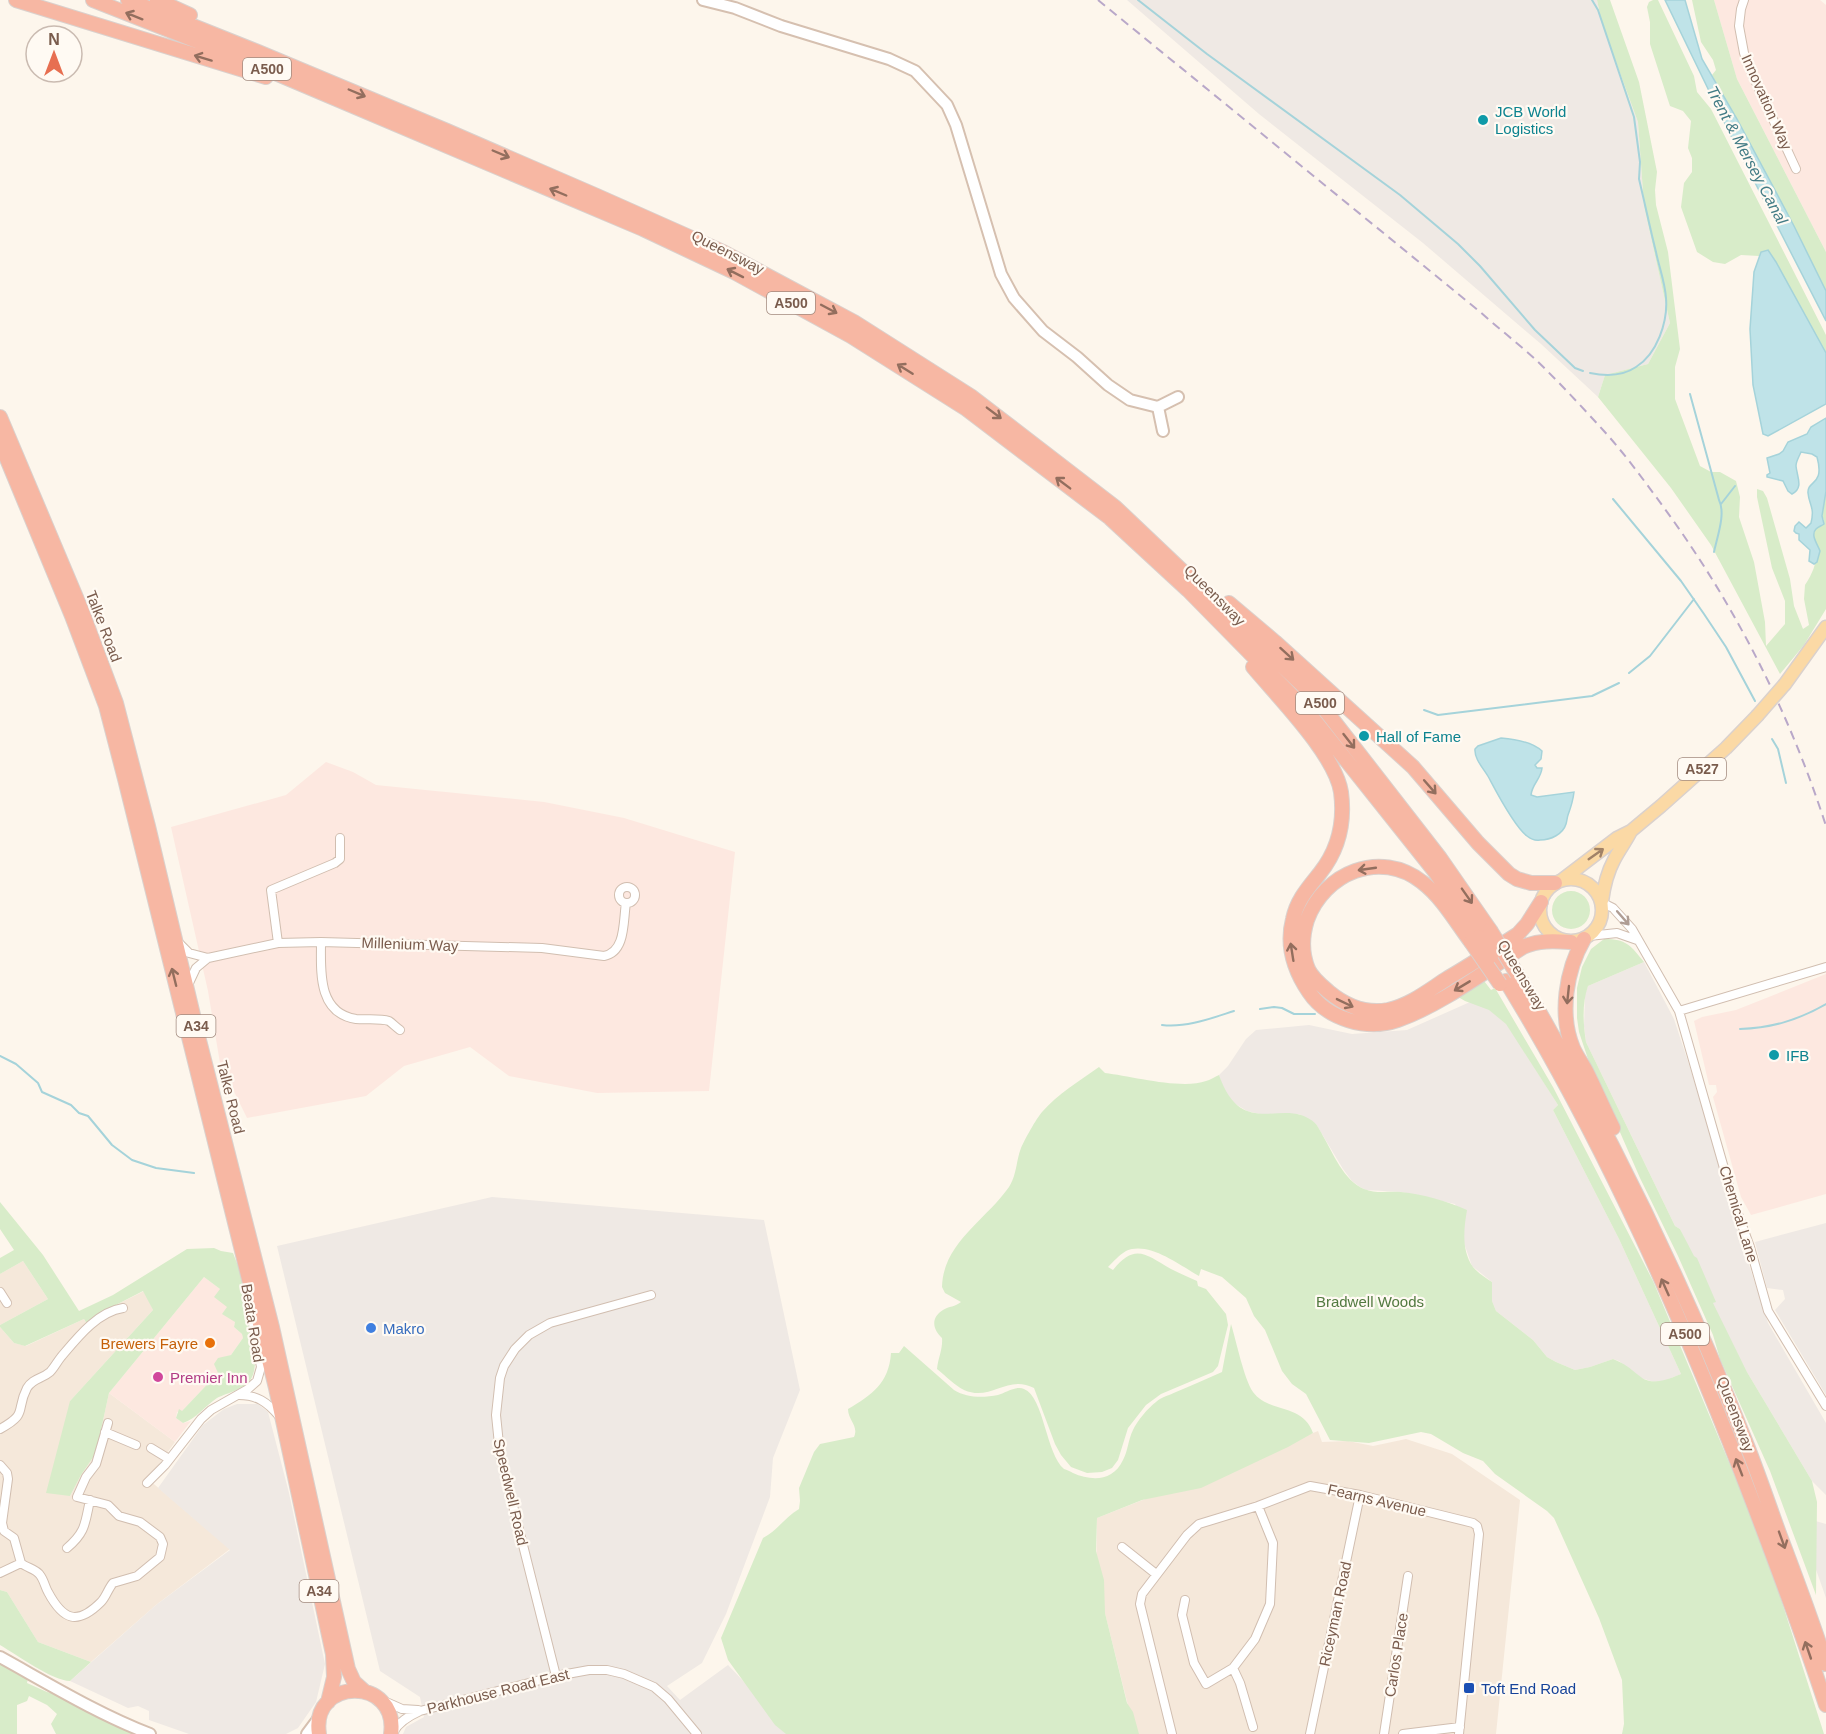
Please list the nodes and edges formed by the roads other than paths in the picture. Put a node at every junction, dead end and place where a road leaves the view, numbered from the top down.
1 (16, 0) edge
2 (93, 0) edge
3 (128, 0) edge
4 (157, 0) edge
5 (703, 0) edge
6 (1744, 0) edge
7 (327, 80) junction
8 (378, 116) junction
9 (1796, 169) dead end
10 (1178, 397) dead end
11 (1158, 407) junction
12 (0, 417) edge
13 (1162, 431) dead end
14 (0, 442) edge
15 (1115, 507) junction
16 (1173, 576) junction
17 (1826, 627) edge
18 (1631, 831) junction
19 (339, 838) dead end
20 (1558, 881) junction
21 (1541, 902) junction
22 (1602, 902) junction
23 (626, 903) dead end
24 (1480, 936) junction
25 (1581, 939) junction
26 (1637, 940) junction
27 (177, 941) junction
28 (321, 942) junction
29 (278, 943) junction
30 (208, 958) junction
31 (1826, 967) edge
32 (1508, 980) junction
33 (188, 986) junction
34 (1679, 1011) junction
35 (400, 1030) dead end
36 (240, 1241) junction
37 (0, 1292) edge
38 (651, 1295) dead end
39 (7, 1303) dead end
40 (123, 1308) dead end
41 (53, 1353) dead end
42 (60, 1359) junction
43 (1718, 1376) junction
44 (237, 1395) junction
45 (1826, 1406) edge
46 (282, 1421) junction
47 (108, 1424) dead end
48 (0, 1429) edge
49 (105, 1432) junction
50 (136, 1445) dead end
51 (151, 1448) dead end
52 (169, 1459) junction
53 (0, 1465) edge
54 (147, 1483) dead end
55 (1360, 1495) junction
56 (77, 1497) junction
57 (90, 1500) junction
58 (1258, 1506) junction
59 (74, 1508) dead end
60 (1122, 1547) dead end
61 (67, 1548) dead end
62 (21, 1563) junction
63 (0, 1573) edge
64 (1156, 1574) junction
65 (1408, 1576) dead end
66 (1185, 1600) dead end
67 (0, 1657) edge
68 (1826, 1664) edge
69 (1233, 1668) junction
70 (556, 1676) junction
71 (364, 1691) junction
72 (377, 1698) junction
73 (328, 1702) junction
74 (1826, 1705) edge
75 (420, 1711) junction
76 (319, 1718) junction
77 (1253, 1727) dead end
78 (1460, 1731) edge
79 (150, 1734) edge
80 (307, 1734) edge
81 (319, 1734) edge
82 (391, 1734) edge
83 (697, 1734) edge
84 (1172, 1734) edge
85 (1310, 1734) edge
86 (1384, 1734) edge
87 (1403, 1734) edge

8 -> 1 highway
8 -> 2 highway, Queensway / A500
3 - 7 highway, Queensway / A500
4 - 7 highway, A500
5 - 11 street
6 - 9 street, Innovation Way
7 -> 15 highway, Queensway / A500
16 -> 8 highway, Queensway / A500
10 - 11 street
11 - 13 street
12 - 27 highway, Talke Road / A34
36 -> 14 highway, Talke Road / A34
15 -> 20 highway
15 -> 24 highway, Queensway / A500
16 - 24 highway, Queensway / A500
25 -> 16 highway
17 - 18 main road, A527, bridge
20 -> 18 main road, A527
18 - 22 main road, A527
19 - 29 street
20 - 21 main road
20 - 22 main road
24 -> 21 highway
21 - 25 main road
22 - 25 main road
22 -> 26 street, Chemical Lane
23 - 28 street, Millenium Way
24 - 32 highway, Queensway / A500, bridge
24 - 32 highway, bridge
25 - 26 street
25 -> 43 highway
26 - 34 street, Chemical Lane
27 - 30 street
27 - 33 highway, Talke Road / A34
28 - 29 street, Millenium Way
28 - 35 street
29 - 30 street, Millenium Way
30 - 33 street
31 - 34 street
32 - 43 highway, Queensway / A500
74 -> 32 highway, Queensway / A500
33 - 71 highway, Talke Road / A34
34 - 45 street, Chemical Lane
36 - 44 street, Beata Road
36 - 46 highway, Talke Road / A34
37 - 39 street
38 - 70 street, Speedwell Road
40 - 42 street
41 - 42 street
42 - 48 street
43 -> 68 highway, Queensway / A500
44 - 46 street
44 - 52 street, Beata Road
46 - 73 highway, Talke Road / A34
47 - 49 street
49 - 50 street
49 - 56 street
51 - 52 street
52 - 54 street, Beata Road
53 - 62 street
55 - 58 street, Fearns Avenue
55 - 78 street, Fearns Avenue
55 - 85 street, Riceyman Road
56 - 57 street
56 - 59 street
57 - 61 street
57 - 62 street
58 - 64 street, Fearns Avenue
58 - 69 street
60 - 64 street
62 - 63 street
64 - 84 street, Fearns Avenue
65 - 86 street, Carlos Place
66 - 69 street
67 - 79 street
69 - 77 street
70 - 75 street, Parkhouse Road East
70 - 83 street, Parkhouse Road East
71 - 72 highway, A34
71 - 73 highway
72 - 75 street, Parkhouse Road East
72 - 82 highway
73 - 76 highway, A34
75 - 82 street, Parkhouse Road East
76 - 80 street
76 - 81 highway, A34
78 - 87 street

